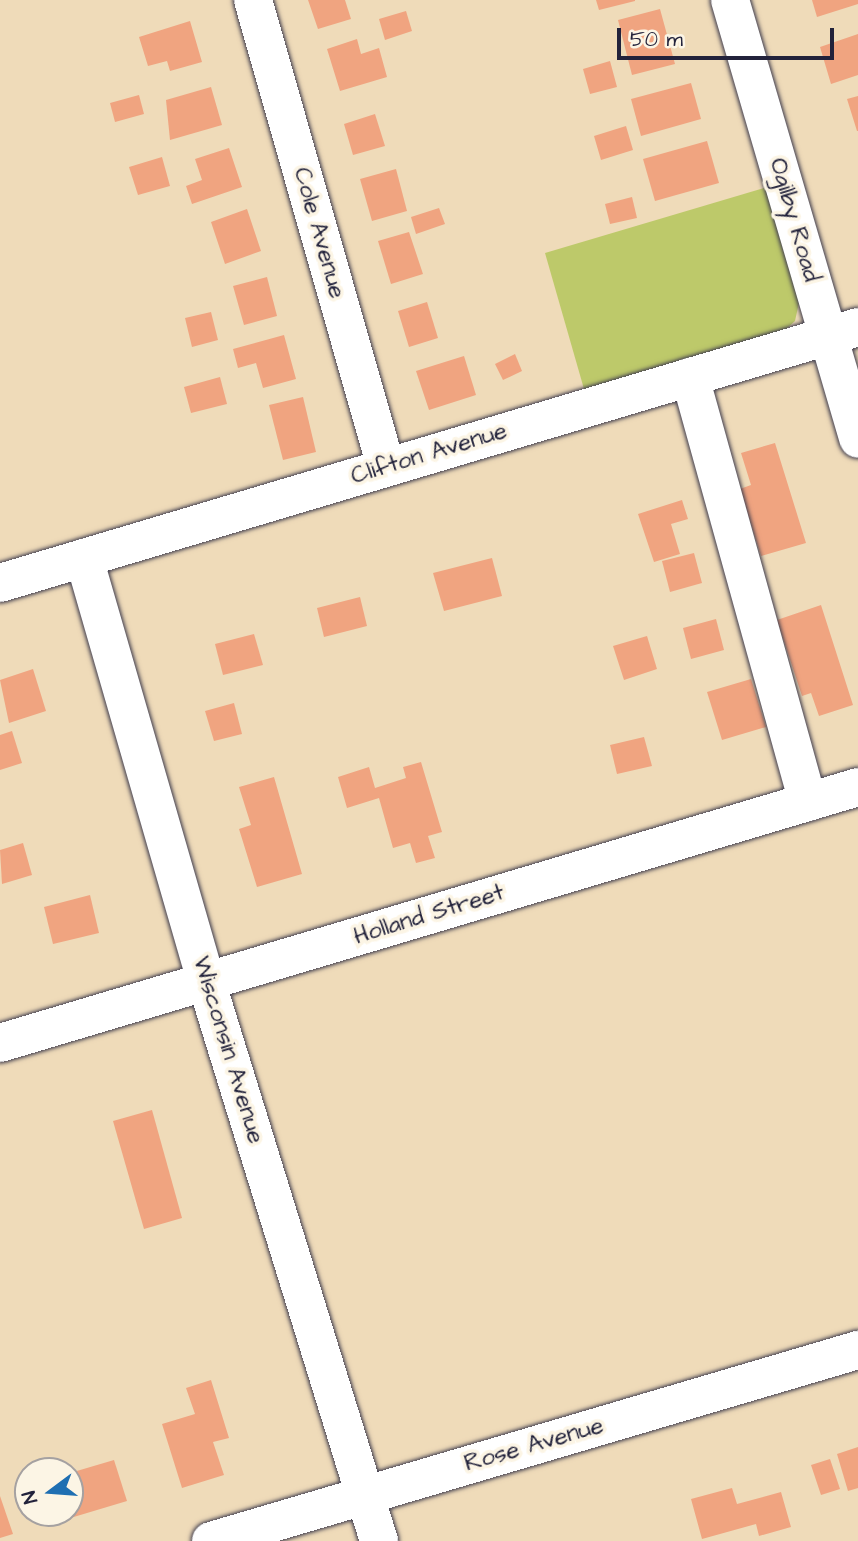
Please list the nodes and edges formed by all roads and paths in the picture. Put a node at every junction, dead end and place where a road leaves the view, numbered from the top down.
1 (253, 0) edge
2 (730, 0) edge
3 (843, 331) edge
4 (690, 377) junction
5 (858, 439) edge
6 (386, 467) junction
7 (84, 558) junction
8 (0, 583) edge
9 (858, 787) edge
10 (808, 802) junction
11 (206, 981) junction
12 (0, 1043) edge
13 (858, 1350) edge
14 (366, 1494) junction
15 (211, 1541) edge
16 (379, 1541) edge

1 - 6 street, Cole Avenue
2 - 3 street, Ogilby Road
3 - 4 street, Clifton Avenue
3 - 5 street, Ogilby Road
4 - 6 street, Clifton Avenue
4 - 10 street
6 - 7 street, Clifton Avenue
7 - 8 street, Clifton Avenue
7 - 11 street, Wisconsin Avenue
9 - 10 street, Holland Street
10 - 11 street, Holland Street
11 - 12 street, Holland Street
11 - 14 street, Wisconsin Avenue
13 - 14 street, Rose Avenue
14 - 15 street, Rose Avenue
14 - 16 street, Wisconsin Avenue

